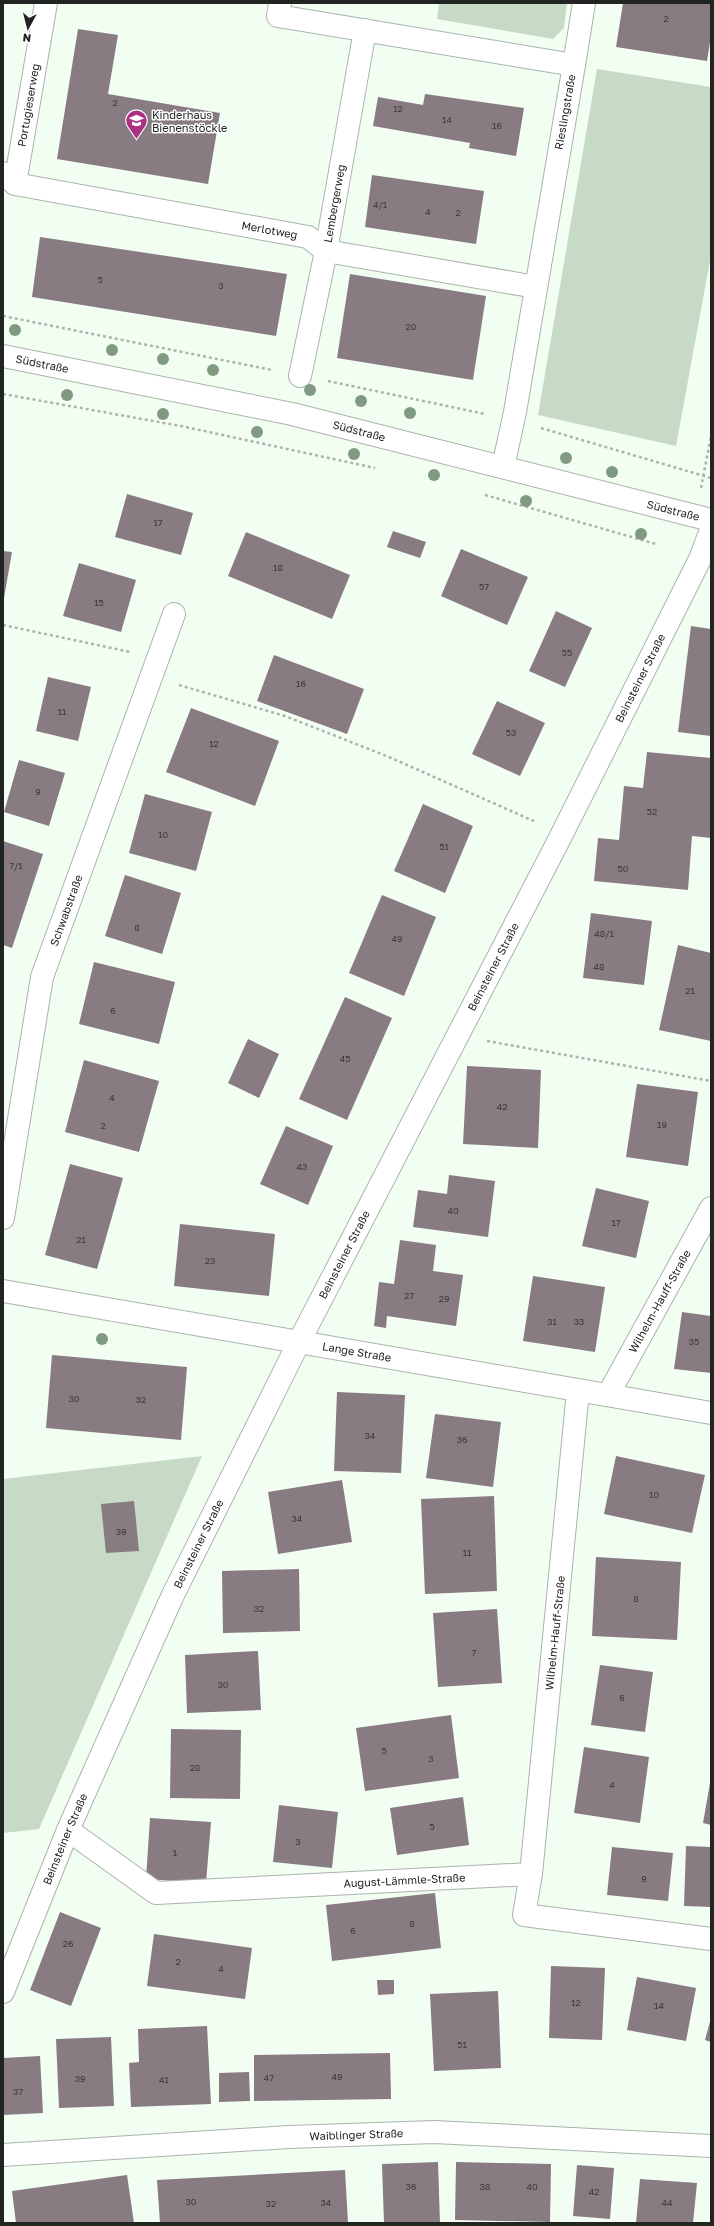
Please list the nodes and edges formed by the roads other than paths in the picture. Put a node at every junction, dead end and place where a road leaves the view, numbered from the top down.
1 (46, 3) edge
2 (280, 3) edge
3 (584, 3) edge
4 (365, 30) junction
5 (574, 65) junction
6 (9, 179) edge
7 (326, 251) junction
8 (536, 287) junction
9 (3, 356) edge
10 (300, 376) road end
11 (503, 467) junction
12 (711, 520) edge
13 (711, 530) edge
14 (174, 614) dead end
15 (711, 1208) edge
16 (3, 1218) edge
17 (3, 1291) edge
18 (298, 1342) junction
19 (578, 1392) junction
20 (608, 1395) junction
21 (711, 1413) edge
22 (68, 1830) junction
23 (531, 1874) junction
24 (711, 1939) edge
25 (3, 1992) edge
26 (711, 2146) edge
27 (3, 2155) edge

1 - 6 street, Portugieserweg
2 - 4 street, Rieslingstraße
3 - 5 street
4 - 5 street, Rieslingstraße
4 - 7 street, Lembergerweg
5 - 8 street, Rieslingstraße
6 - 7 street, Merlotweg
7 - 8 street, Merlotweg
7 - 10 street, Lembergerweg
8 - 11 street, Rieslingstraße
9 - 11 street, Südstraße
11 - 12 street, Südstraße
13 - 18 street, Beinsteiner Straße
14 - 16 street, Schwabstraße
15 - 20 street, Wilhelm-Hauff-Straße
17 - 18 street, Lange Straße
18 - 19 street, Lange Straße
18 - 22 street, Beinsteiner Straße
19 - 20 street, Lange Straße
19 - 23 street, Wilhelm-Hauff-Straße
20 - 21 street, Lange Straße
22 - 23 street, August-Lämmle-Straße
22 - 25 street, Beinsteiner Straße
23 - 24 street
26 - 27 street, Waiblinger Straße

